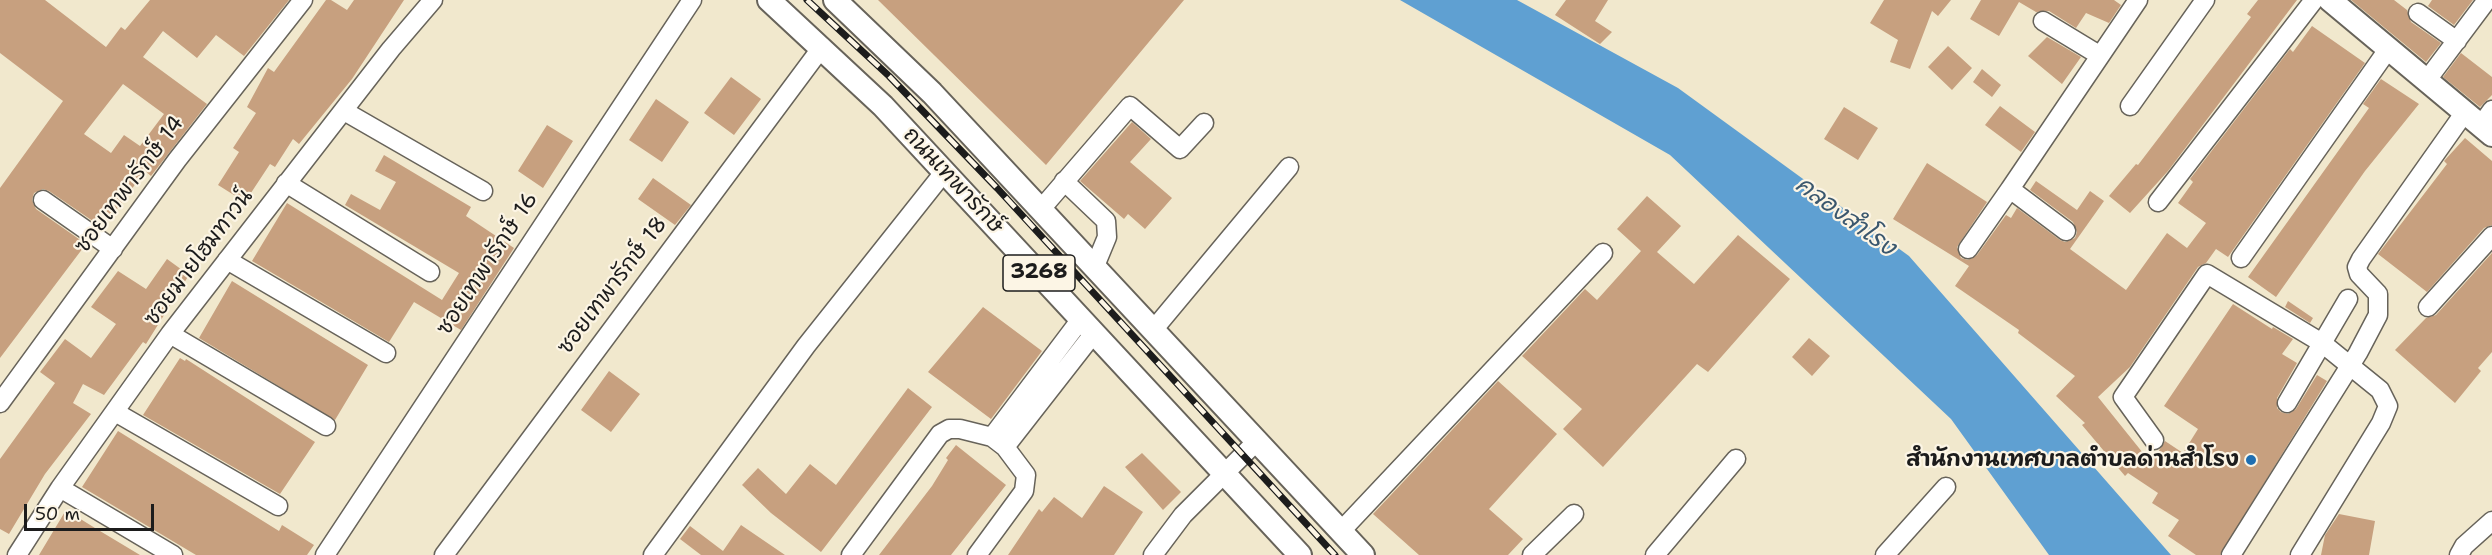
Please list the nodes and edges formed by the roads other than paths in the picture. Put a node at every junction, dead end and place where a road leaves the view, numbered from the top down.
1 (303, 0) edge
2 (433, 0) edge
3 (692, 0) edge
4 (769, 0) edge
5 (835, 0) edge
6 (2138, 0) edge
7 (2205, 0) edge
8 (2314, 0) edge
9 (2330, 0) edge
10 (2487, 0) edge
11 (2418, 13) dead end
12 (2043, 21) dead end
13 (2457, 41) junction
14 (822, 47) junction
15 (2389, 48) junction
16 (2099, 55) junction
17 (2427, 80) junction
18 (2130, 106) dead end
19 (344, 111) junction
20 (2482, 120) edge
21 (1204, 123) dead end
22 (1289, 167) dead end
23 (945, 171) junction
24 (1064, 180) junction
25 (286, 183) junction
26 (2010, 189) junction
27 (483, 191) dead end
28 (43, 200) dead end
29 (2158, 202) dead end
30 (1041, 209) junction
31 (2066, 231) dead end
32 (2492, 236) edge
33 (113, 249) junction
34 (1968, 249) dead end
35 (1603, 253) dead end
36 (2241, 258) dead end
37 (226, 260) junction
38 (1095, 266) junction
39 (430, 272) dead end
40 (2348, 299) dead end
41 (2428, 307) dead end
42 (1087, 326) junction
43 (1154, 329) junction
44 (170, 334) junction
45 (2322, 344) junction
46 (386, 353) dead end
47 (2350, 366) junction
48 (0, 403) edge
49 (2287, 403) dead end
50 (115, 412) junction
51 (326, 426) dead end
52 (1258, 440) junction
53 (2154, 440) dead end
54 (999, 442) junction
55 (1736, 459) dead end
56 (1226, 474) junction
57 (1946, 487) dead end
58 (60, 488) junction
59 (278, 506) dead end
60 (1574, 514) dead end
61 (2492, 521) edge
62 (1341, 531) junction
63 (17, 555) edge
64 (173, 555) edge
65 (325, 555) edge
66 (444, 555) edge
67 (653, 555) edge
68 (850, 555) edge
69 (977, 555) edge
70 (1153, 555) edge
71 (1300, 555) edge
72 (1363, 555) edge
73 (1532, 555) edge
74 (1655, 555) edge
75 (1885, 555) edge
76 (2231, 555) edge
77 (2300, 555) edge
78 (2459, 555) edge

1 - 33 street, ซอยเทพารักษ์ 14
2 - 19 street, ซอยมายโฮมทาวน์
3 - 65 street, ซอยเทพารักษ์ 16
4 - 14 main road, ถนนเทพารักษ์ / 3268
5 - 30 main road, ถนนเทพารักษ์ / 3268
6 - 16 street
7 - 18 street
8 - 29 street
9 - 15 main road
10 - 13 street
11 - 13 street
12 - 16 street
13 - 17 street
14 - 23 main road, ถนนเทพารักษ์ / 3268
14 - 66 street, ซอยเทพารักษ์ 18
15 - 17 main road
15 - 36 street
16 - 26 street
17 - 20 main road
19 - 25 street, ซอยมายโฮมทาวน์
19 - 27 street
20 - 47 street
21 - 24 street
22 - 43 street
23 - 42 main road, ถนนเทพารักษ์ / 3268
23 - 67 street
24 - 30 street
24 - 38 street
25 - 37 street, ซอยมายโฮมทาวน์
25 - 39 street
26 - 31 street
26 - 34 street
28 - 33 street
30 - 38 main road, ถนนเทพารักษ์ / 3268
32 - 41 street
33 - 48 street, ซอยเทพารักษ์ 14
35 - 62 street
37 - 44 street, ซอยมายโฮมทาวน์
37 - 46 street
38 - 43 main road, ถนนเทพารักษ์ / 3268
40 - 45 street
42 - 54 street
42 - 56 main road, ถนนเทพารักษ์ / 3268
43 - 52 main road, ถนนเทพารักษ์ / 3268
44 - 50 street, ซอยมายโฮมทาวน์
44 - 51 street
45 - 47 street
45 - 49 street
45 - 53 street
47 - 76 street
47 - 77 street
50 - 58 street, ซอยมายโฮมทาวน์
50 - 59 street
52 - 56 street
52 - 62 main road, ถนนเทพารักษ์ / 3268
54 - 68 street
54 - 69 street
55 - 74 street
56 - 70 street
56 - 71 main road, ถนนเทพารักษ์ / 3268
57 - 75 street
58 - 63 street, ซอยมายโฮมทาวน์
58 - 64 street
60 - 73 street
61 - 78 street
62 - 72 main road, ถนนเทพารักษ์ / 3268

